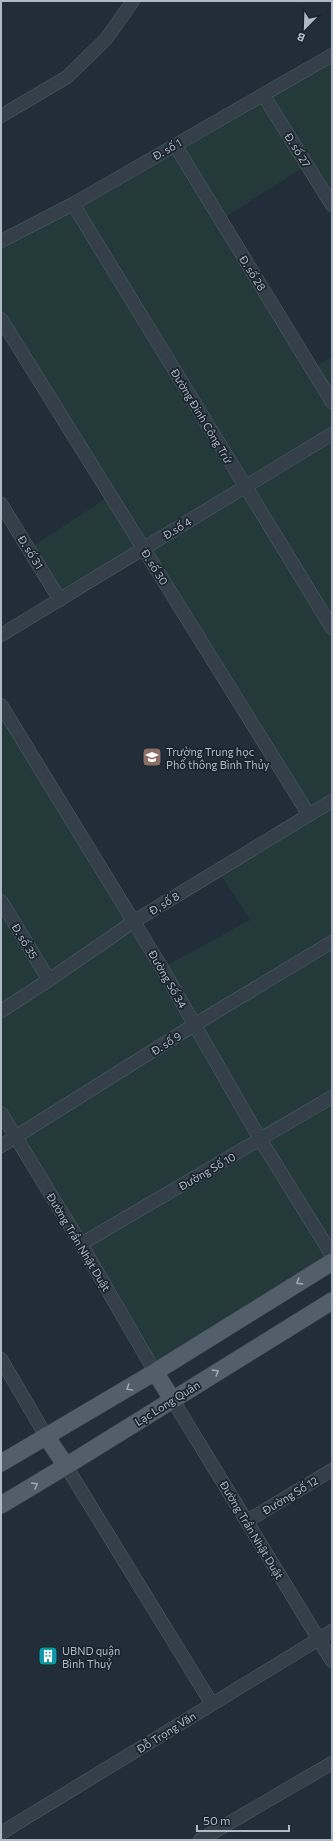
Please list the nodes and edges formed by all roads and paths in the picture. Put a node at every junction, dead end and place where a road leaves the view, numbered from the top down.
1 (133, 1) edge
2 (332, 55) edge
3 (264, 96) junction
4 (1, 116) edge
5 (174, 145) junction
6 (73, 204) junction
7 (332, 205) edge
8 (1, 241) edge
9 (1, 319) edge
10 (332, 402) edge
11 (332, 434) edge
12 (245, 487) junction
13 (1, 504) edge
14 (144, 548) junction
15 (60, 600) junction
16 (332, 628) edge
17 (1, 636) edge
18 (1, 705) edge
19 (332, 801) edge
20 (309, 815) junction
21 (1, 901) edge
22 (133, 922) junction
23 (332, 942) edge
24 (49, 980) junction
25 (1, 1011) edge
26 (194, 1025) junction
27 (332, 1097) edge
28 (1, 1113) edge
29 (16, 1138) junction
30 (260, 1139) junction
31 (1, 1146) edge
32 (81, 1244) junction
33 (332, 1255) edge
34 (332, 1262) edge
35 (332, 1301) edge
36 (1, 1359) edge
37 (155, 1372) junction
38 (172, 1399) junction
39 (46, 1436) junction
40 (1, 1463) edge
41 (66, 1466) junction
42 (332, 1470) edge
43 (1, 1505) edge
44 (247, 1521) junction
45 (332, 1632) edge
46 (319, 1639) junction
47 (332, 1661) edge
48 (212, 1704) junction
49 (332, 1763) edge
50 (3, 1834) edge
51 (200, 1840) edge

1 - 4 street
2 - 3 street, Đ. số 1
3 - 5 street, Đ. số 1
3 - 7 street, Đ. số 27
5 - 6 street, Đ. số 1
5 - 10 street, Đ. số 28
6 - 8 street, Đ. số 1
6 - 12 street, Đường Đinh Công Trứ
9 - 14 street, Đ. số 30
11 - 12 street, Đ.số 4
12 - 14 street, Đ.số 4
12 - 16 street, Đường Đinh Công Trứ
13 - 15 street, Đ. số 31
14 - 15 street, Đ.số 4
14 - 20 street, Đ. số 30
15 - 17 street, Đ.số 4
18 - 22 street, Đường Số 34
19 - 20 street, Đ, số 8
20 - 22 street, Đ, số 8
21 - 24 street, Đ. số 35
22 - 24 street, Đ, số 8
22 - 26 street, Đường Số 34
23 - 26 street, Đ. số 9
24 - 25 street, Đ, số 8
26 - 29 street, Đ. số 9
26 - 30 street, Đường Số 34
27 - 30 street, Đường Số 10
28 - 29 street, Đường Trần Nhật Duật
29 - 31 street, Đ. số 9
29 - 32 street, Đường Trần Nhật Duật
30 - 32 street, Đường Số 10
30 - 33 street, Đường Số 34
32 - 37 street, Đường Trần Nhật Duật
34 -> 37 main road
38 -> 35 main road, Lạc Long Quân
36 - 39 street
37 - 38 main road
37 -> 39 main road
38 - 41 main road, Lạc Long Quân
38 - 44 street, Đường Trần Nhật Duật
39 - 40 main road
39 - 41 main road
43 -> 41 main road, Lạc Long Quân
41 - 48 street
42 - 44 street, Đường Số 12
44 - 46 street, Đường Trần Nhật Duật
45 - 46 street, Đỗ Trọng Văn
46 - 47 street, Đường Trần Nhật Duật
46 - 48 street, Đỗ Trọng Văn
48 - 50 street, Đỗ Trọng Văn
49 - 51 street

